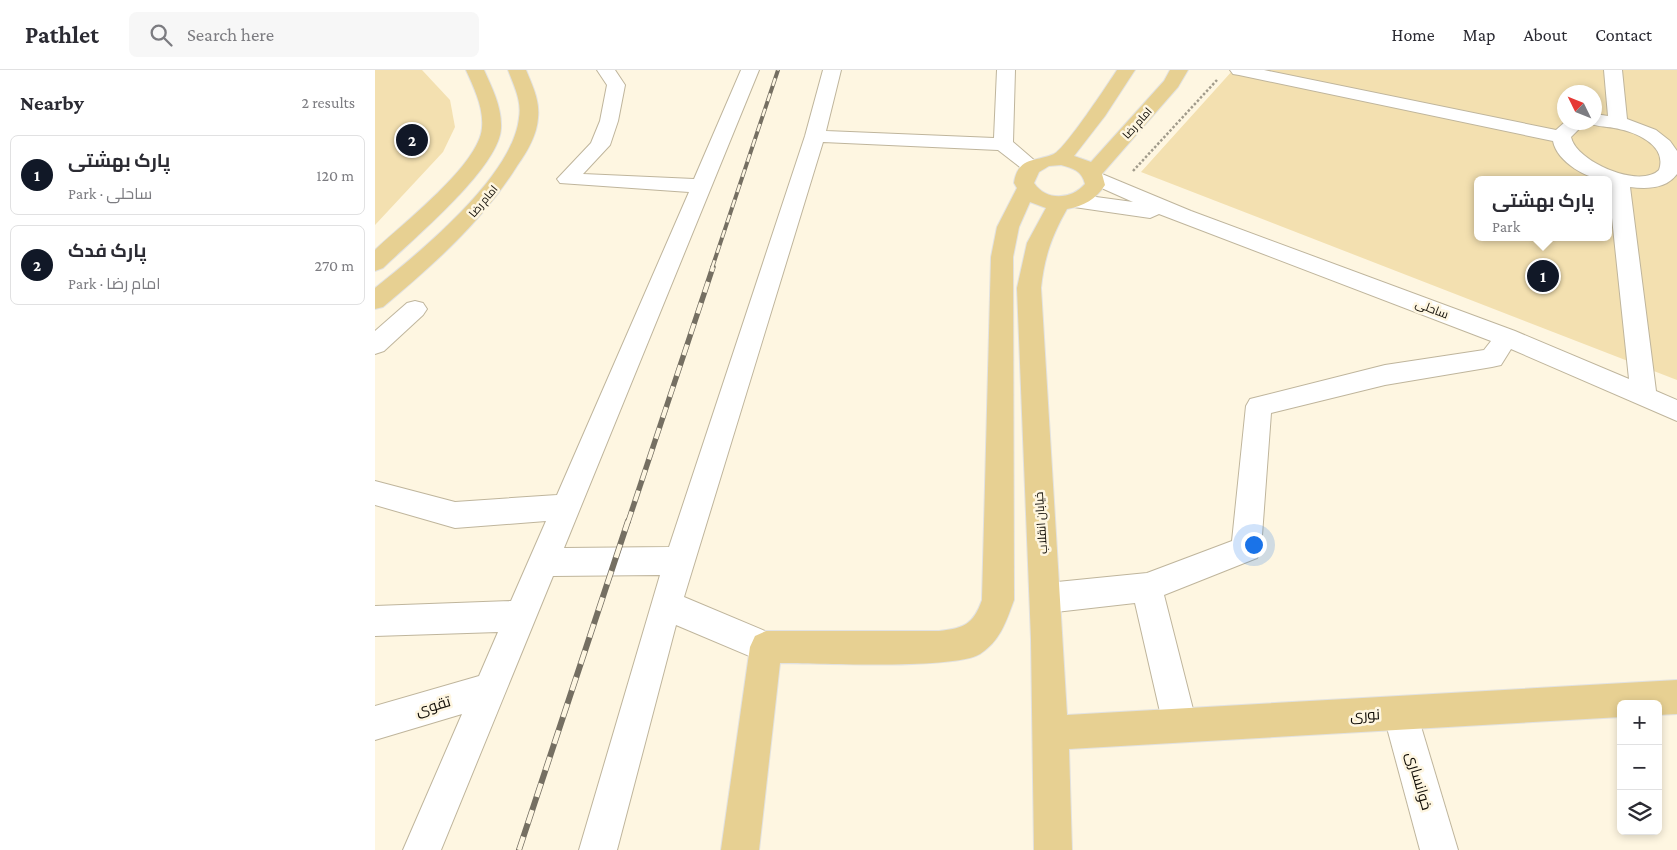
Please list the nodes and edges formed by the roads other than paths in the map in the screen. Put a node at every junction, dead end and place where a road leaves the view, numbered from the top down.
1 (475, 70) edge
2 (517, 70) edge
3 (606, 70) edge
4 (750, 70) edge
5 (832, 70) edge
6 (1006, 70) edge
7 (1126, 70) edge
8 (1179, 70) edge
9 (1239, 70) edge
10 (1613, 70) edge
11 (1103, 72) dead end
12 (1098, 112) junction
13 (1602, 121) edge
14 (1618, 123) junction
15 (1566, 130) edge
16 (815, 136) junction
17 (1561, 137) junction
18 (1003, 144) junction
19 (1672, 146) edge
20 (1061, 159) junction
21 (1093, 176) junction
22 (1607, 176) edge
23 (1612, 177) edge
24 (1029, 178) junction
25 (1619, 179) junction
26 (702, 186) junction
27 (1067, 202) junction
28 (1183, 216) junction
29 (375, 264) edge
30 (375, 301) edge
31 (415, 309) dead end
32 (1506, 337) junction
33 (375, 345) edge
34 (1643, 396) junction
35 (1677, 411) edge
36 (375, 493) edge
37 (567, 507) junction
38 (679, 561) junction
39 (543, 562) junction
40 (1147, 587) junction
41 (1047, 598) junction
42 (666, 605) junction
43 (521, 616) junction
44 (375, 621) edge
45 (766, 647) junction
46 (490, 689) junction
47 (1677, 697) edge
48 (1400, 713) junction
49 (375, 723) edge
50 (1179, 725) junction
51 (1052, 733) junction
52 (422, 850) edge
53 (598, 850) edge
54 (740, 850) edge
55 (1053, 850) edge
56 (1439, 850) edge

1 - 29 main road
2 - 30 main road, امام رضا
3 - 26 street
4 - 26 street
5 - 16 street
6 - 18 street
7 - 12 main road
8 - 21 main road, امام رضا
9 - 17 street
10 - 14 street
11 - 12 main road
12 - 20 main road
13 - 14 street
14 - 19 street
15 - 17 street
16 - 18 street
16 - 38 street
17 - 22 street
18 - 24 street
19 - 25 street
20 - 21 main road
20 - 24 main road
21 - 27 main road
21 - 28 street
23 - 25 street
24 - 27 main road
24 - 45 main road
25 - 34 street
26 - 37 street
27 - 28 street
27 - 41 main road, خیابان انقلاب
28 - 32 street, ساحلی
31 - 33 street
32 - 34 street, ساحلی
32 - 40 street
34 - 35 street, ساحلی
36 - 37 street
37 - 39 street
38 - 39 street
38 - 42 street
39 - 43 street
40 - 41 street
40 - 50 street
41 - 51 main road, خیابان انقلاب
42 - 45 street
42 - 53 street
43 - 44 street
43 - 46 street
45 - 54 main road
46 - 49 street, تقوی
46 - 52 street
47 - 48 main road, نوری
48 - 50 main road, نوری
48 - 56 street, خوانساری
50 - 51 main road, نوری
51 - 55 main road, خیابان انقلاب

